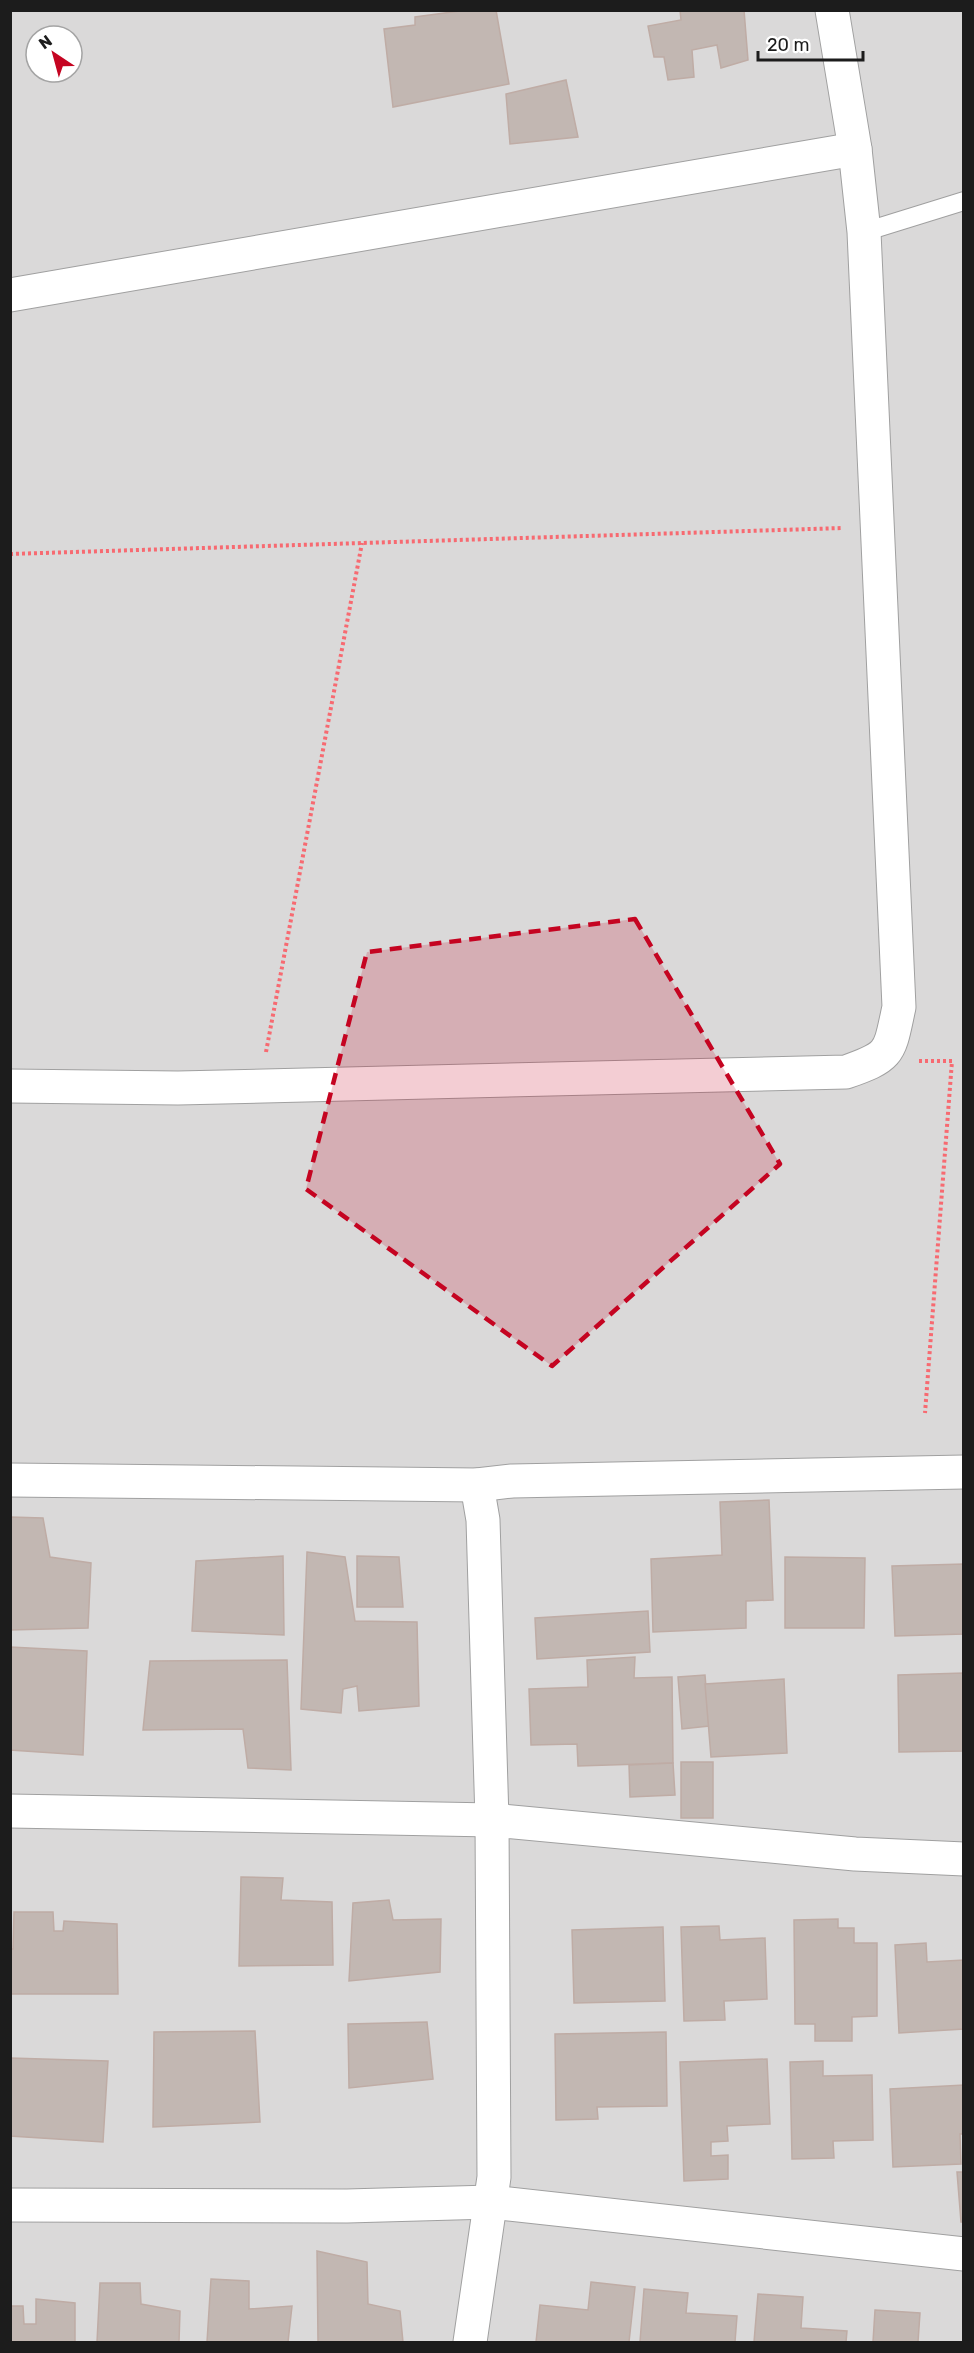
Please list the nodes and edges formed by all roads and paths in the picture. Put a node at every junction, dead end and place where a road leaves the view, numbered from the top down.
1 (832, 10) edge
2 (855, 149) junction
3 (963, 201) edge
4 (864, 232) junction
5 (10, 295) edge
6 (878, 527) junction
7 (362, 543) junction
8 (10, 554) edge
9 (877, 1061) junction
10 (10, 1086) edge
11 (259, 1086) junction
12 (925, 1413) dead end
13 (963, 1472) edge
14 (10, 1480) edge
15 (477, 1485) junction
16 (10, 1811) edge
17 (492, 1820) junction
18 (963, 1859) edge
19 (491, 2202) junction
20 (10, 2205) edge
21 (963, 2254) edge
22 (470, 2343) edge

1 - 2 street
2 - 4 street
2 - 5 street
3 - 4 lane
4 - 6 street
6 - 7 path
6 - 9 street
7 - 8 path
7 - 11 path
9 - 11 street
9 - 12 path
10 - 11 street
13 - 15 street
14 - 15 street
15 - 17 street
16 - 17 street
17 - 18 street
17 - 19 street
19 - 20 street
19 - 21 street
19 - 22 street

